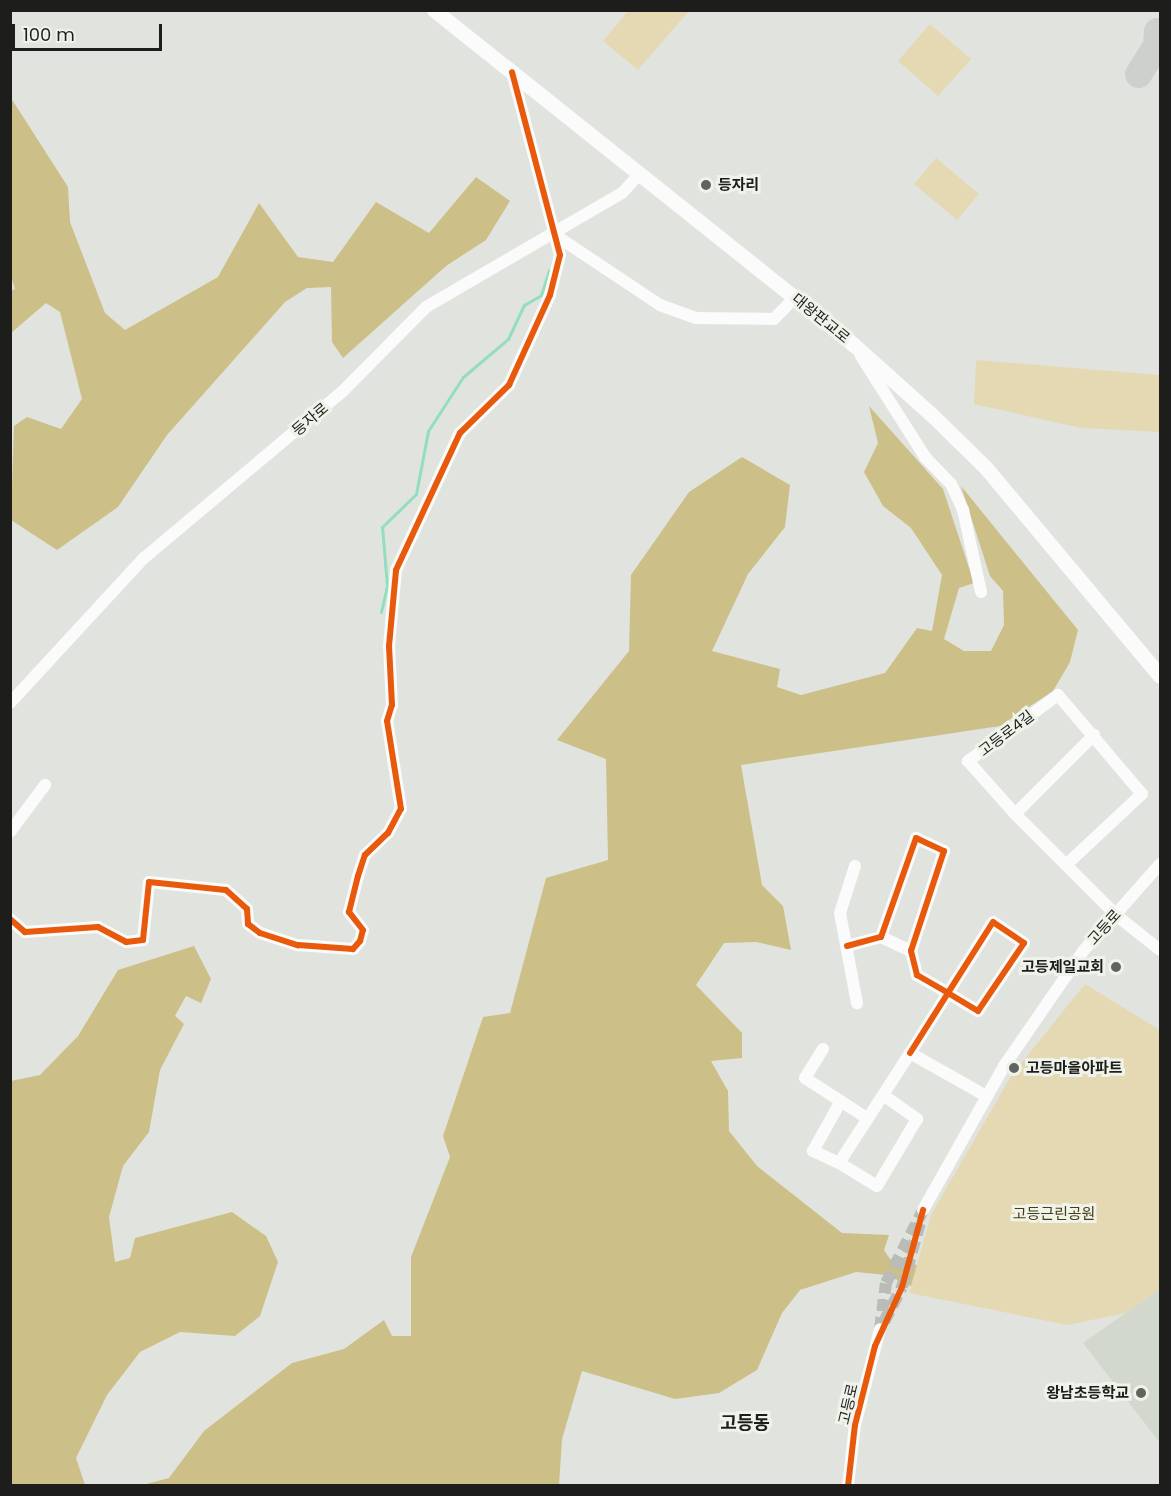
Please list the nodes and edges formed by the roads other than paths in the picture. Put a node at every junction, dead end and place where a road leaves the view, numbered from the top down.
1 (434, 10) edge
2 (512, 72) junction
3 (640, 174) junction
4 (552, 233) junction
5 (795, 297) junction
6 (854, 345) junction
7 (981, 592) dead end
8 (1161, 676) edge
9 (10, 703) edge
10 (1094, 735) junction
11 (45, 785) dead end
12 (1015, 814) junction
13 (10, 832) edge
14 (1161, 864) edge
15 (1066, 865) junction
16 (855, 866) dead end
17 (1116, 915) junction
18 (10, 919) edge
19 (881, 937) junction
20 (847, 946) junction
21 (1161, 950) edge
22 (911, 951) junction
23 (948, 993) junction
24 (857, 1003) dead end
25 (823, 1048) dead end
26 (910, 1053) junction
27 (883, 1095) junction
28 (986, 1096) junction
29 (841, 1101) junction
30 (862, 1115) dead end
31 (839, 1163) junction
32 (923, 1210) tunnel mouth
33 (880, 1329) tunnel mouth
34 (848, 1485) edge

1 - 2 main road, 대왕판교로
2 - 3 main road, 대왕판교로
2 - 4 street
3 - 4 street, 등자로
3 - 5 main road, 대왕판교로
4 - 5 street
4 - 9 street, 등자로
4 - 18 street
5 - 6 main road, 대왕판교로
6 - 7 street
6 - 8 main road, 대왕판교로
10 - 12 street
10 - 12 street, 고등로4길
10 - 15 street, 고등로4길
11 - 13 street
12 - 15 street, 고등로4길
14 - 17 street, 고등로
15 - 17 street, 고등로4길
16 - 20 street
17 - 21 street, 고등로4길
17 - 28 street, 고등로
19 - 20 street
19 - 22 street
19 - 22 street
20 - 24 street
22 - 23 street
23 - 23 street
23 - 26 street
25 - 29 street
26 - 27 street
26 - 28 street
27 - 31 street
27 - 31 street
28 - 32 street, 고등로
29 - 30 street
29 - 31 street
33 - 34 street, 고등로

